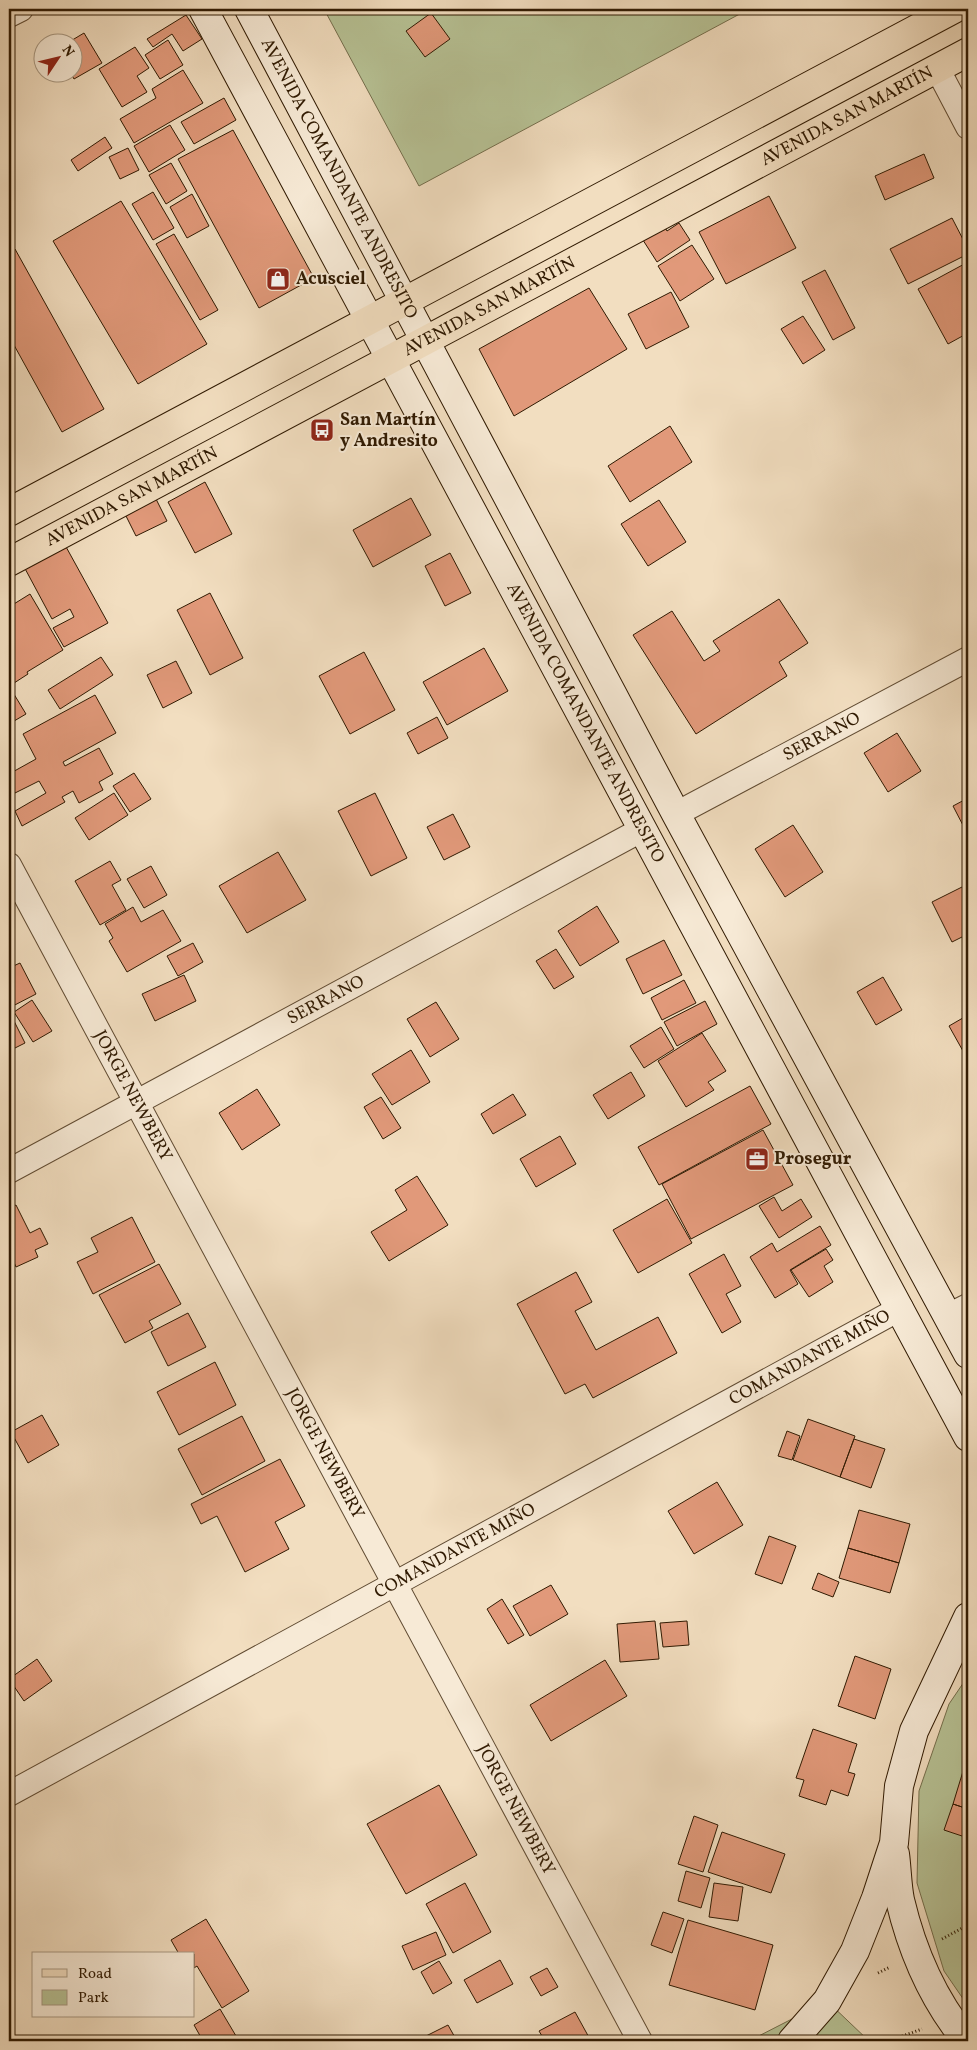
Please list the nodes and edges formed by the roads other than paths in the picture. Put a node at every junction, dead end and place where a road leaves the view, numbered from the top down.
1 (21, 9) edge
2 (203, 9) edge
3 (249, 9) edge
4 (954, 9) edge
5 (9, 16) edge
6 (968, 52) edge
7 (937, 68) junction
8 (968, 128) edge
9 (405, 301) junction
10 (371, 319) junction
11 (426, 340) junction
12 (391, 359) junction
13 (9, 512) edge
14 (9, 562) edge
15 (968, 659) edge
16 (676, 814) junction
17 (643, 829) junction
18 (9, 865) edge
19 (136, 1102) junction
20 (9, 1171) edge
21 (901, 1308) junction
22 (958, 1311) edge
23 (968, 1354) edge
24 (968, 1437) edge
25 (394, 1584) junction
26 (968, 1616) edge
27 (968, 1640) edge
28 (939, 1680) junction
29 (9, 1794) edge
30 (894, 1843) junction
31 (640, 2041) edge
32 (792, 2041) edge
33 (967, 2041) edge

1 - 5 street
2 - 10 main road, AVENIDA COMANDANTE ANDRESITO
3 - 9 main road, AVENIDA COMANDANTE ANDRESITO
4 - 9 main road
6 - 7 main road, AVENIDA SAN MARTÍN
7 - 8 street
7 - 11 main road, AVENIDA SAN MARTÍN
9 - 10 main road
9 - 11 main road, AVENIDA COMANDANTE ANDRESITO
10 - 12 main road, AVENIDA COMANDANTE ANDRESITO
10 - 13 main road
11 - 12 main road, AVENIDA SAN MARTÍN
11 - 16 main road, AVENIDA COMANDANTE ANDRESITO
12 - 14 main road, AVENIDA SAN MARTÍN
12 - 17 main road, AVENIDA COMANDANTE ANDRESITO
15 - 16 street, SERRANO
16 - 22 main road, AVENIDA COMANDANTE ANDRESITO
17 - 19 street, SERRANO
17 - 21 main road, AVENIDA COMANDANTE ANDRESITO
18 - 19 street, JORGE NEWBERY
19 - 20 street, SERRANO
19 - 25 street, JORGE NEWBERY
21 - 24 main road, AVENIDA COMANDANTE ANDRESITO
21 - 25 street, COMANDANTE MIÑO
22 - 23 main road, AVENIDA COMANDANTE ANDRESITO
25 - 29 street, COMANDANTE MIÑO
25 - 31 street, JORGE NEWBERY
26 - 28 main road
27 - 28 main road
28 - 30 main road
30 - 32 main road
30 - 33 main road

